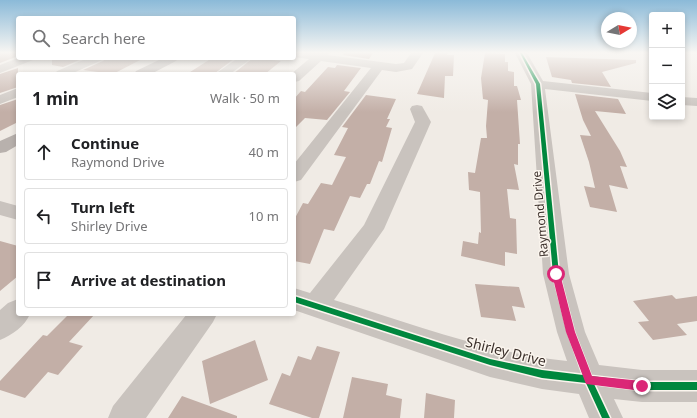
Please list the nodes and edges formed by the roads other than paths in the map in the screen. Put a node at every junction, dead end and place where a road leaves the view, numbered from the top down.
1 (374, 73) edge
2 (531, 73) edge
3 (538, 84) junction
4 (16, 93) edge
5 (649, 97) edge
6 (0, 100) edge
7 (417, 109) dead end
8 (296, 173) edge
9 (305, 302) edge
10 (16, 313) edge
11 (202, 316) edge
12 (0, 327) edge
13 (589, 381) junction
14 (697, 386) edge
15 (125, 418) edge
16 (606, 418) edge

1 - 8 street
2 - 3 street, Raymond Drive
3 - 5 street
3 - 13 street, Raymond Drive
4 - 6 street
7 - 9 street
9 - 13 street, Shirley Drive
10 - 12 street
11 - 15 street
13 - 14 street, Shirley Drive
13 - 16 street, Raymond Drive

